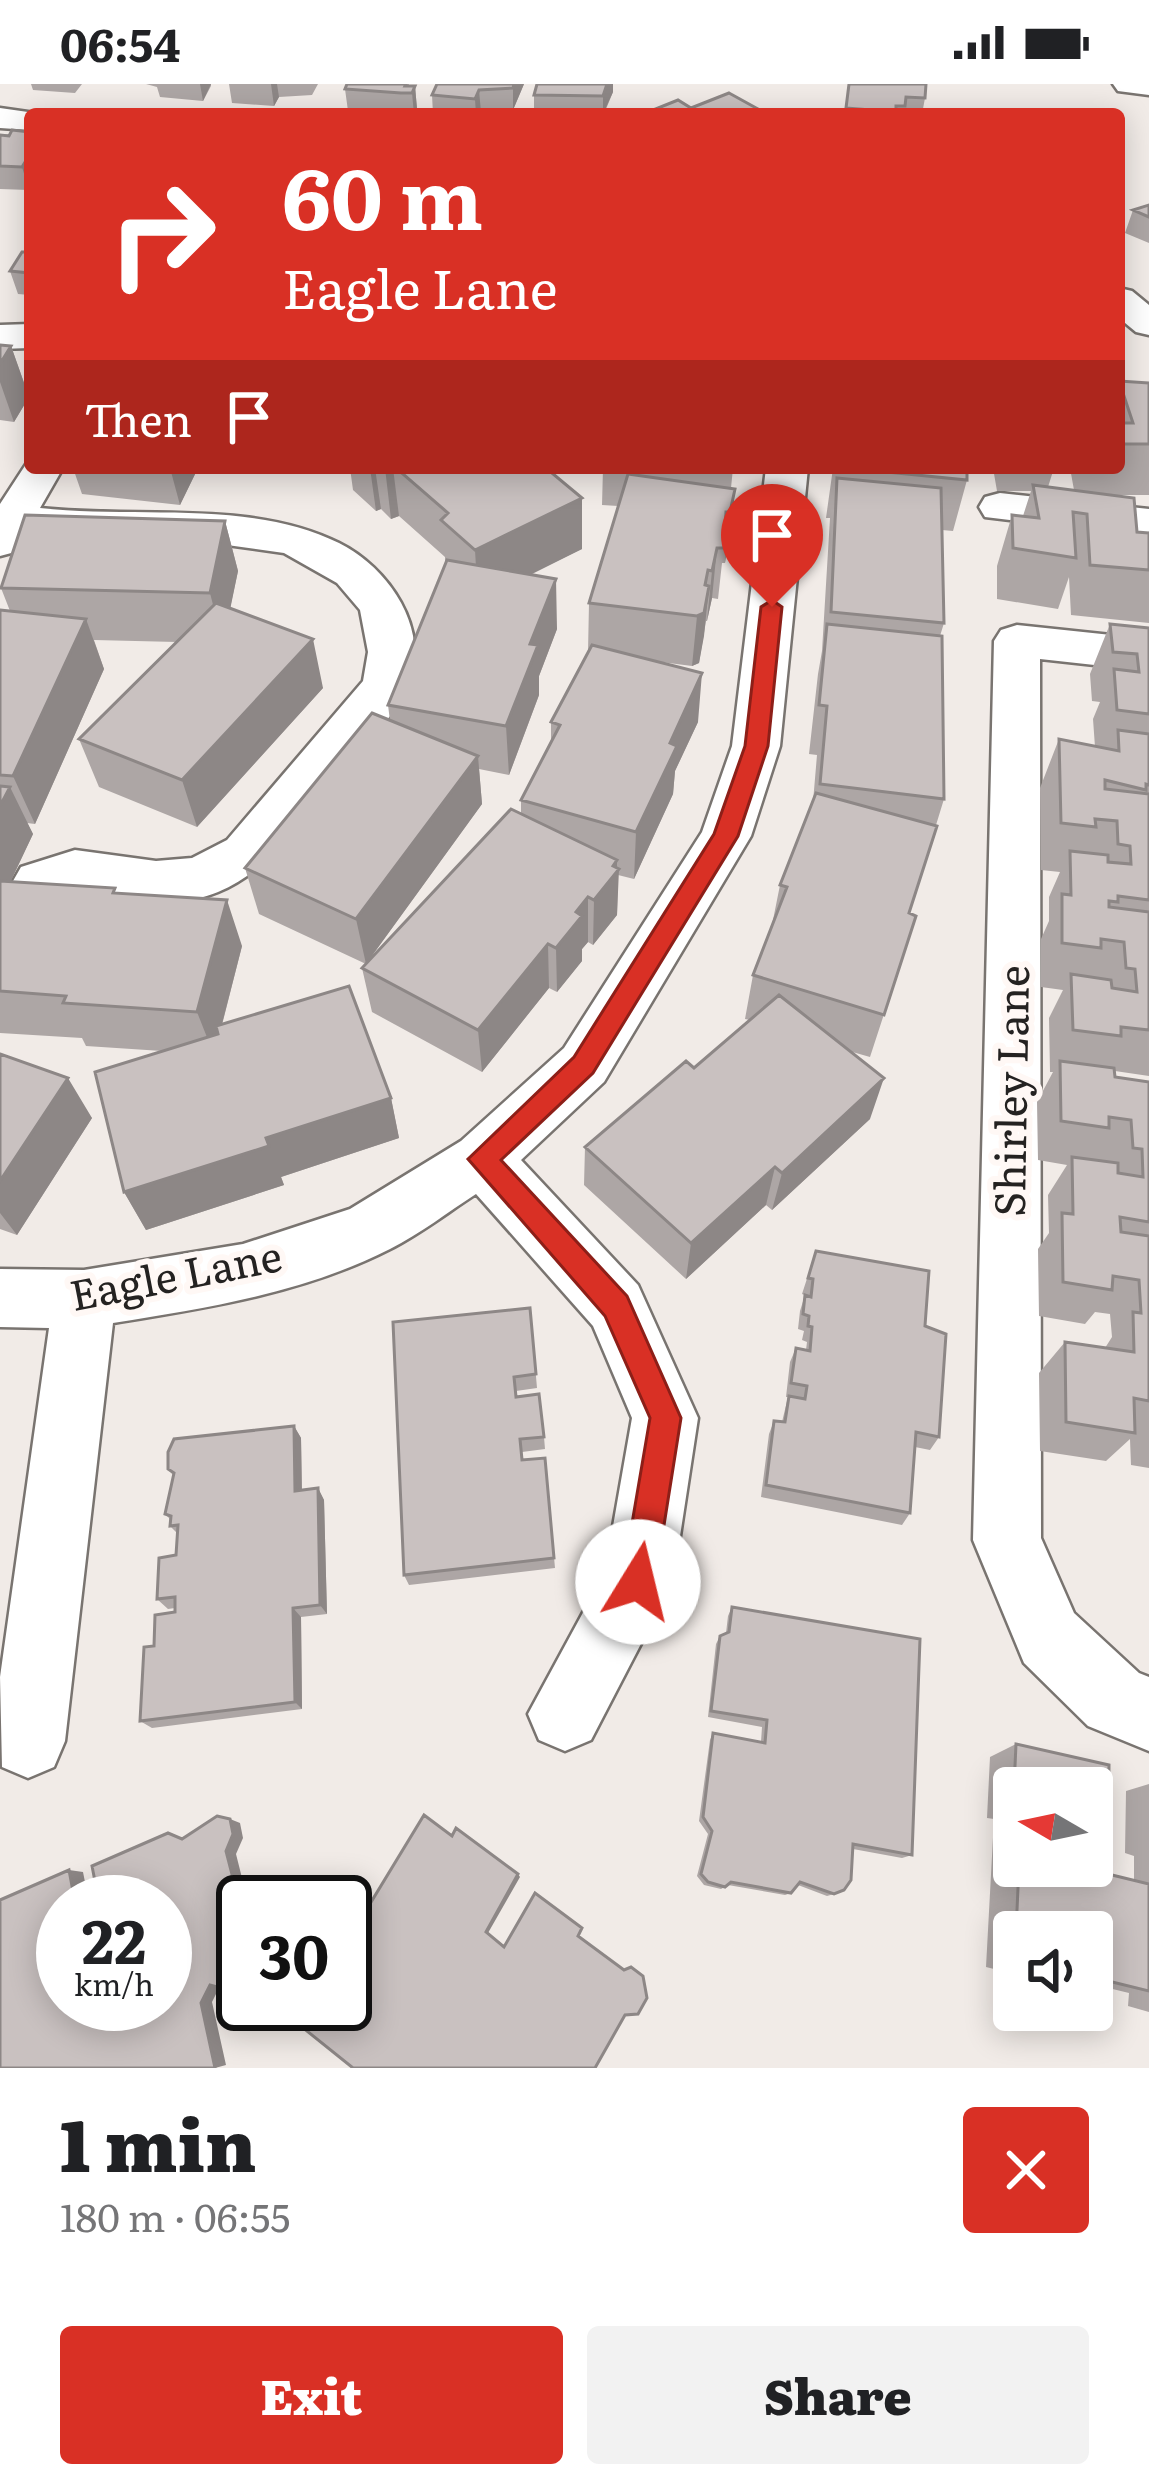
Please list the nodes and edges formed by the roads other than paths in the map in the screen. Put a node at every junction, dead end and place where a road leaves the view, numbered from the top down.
1 (1129, 84) edge
2 (1149, 86) edge
3 (39, 474) edge
4 (786, 474) edge
5 (1000, 507) dead end
6 (1149, 523) edge
7 (6, 530) edge
8 (1149, 655) edge
9 (39, 880) edge
10 (482, 1159) junction
11 (0, 1298) edge
12 (84, 1299) junction
13 (565, 1714) dead end
14 (1149, 1714) edge
15 (28, 1741) dead end

1 - 2 street
3 - 7 street
4 - 10 street, Eagle Lane
5 - 6 street
7 - 9 street
8 - 14 street, Shirley Lane
10 - 12 street, Eagle Lane
10 - 13 street
11 - 12 street, Eagle Lane
12 - 15 street

